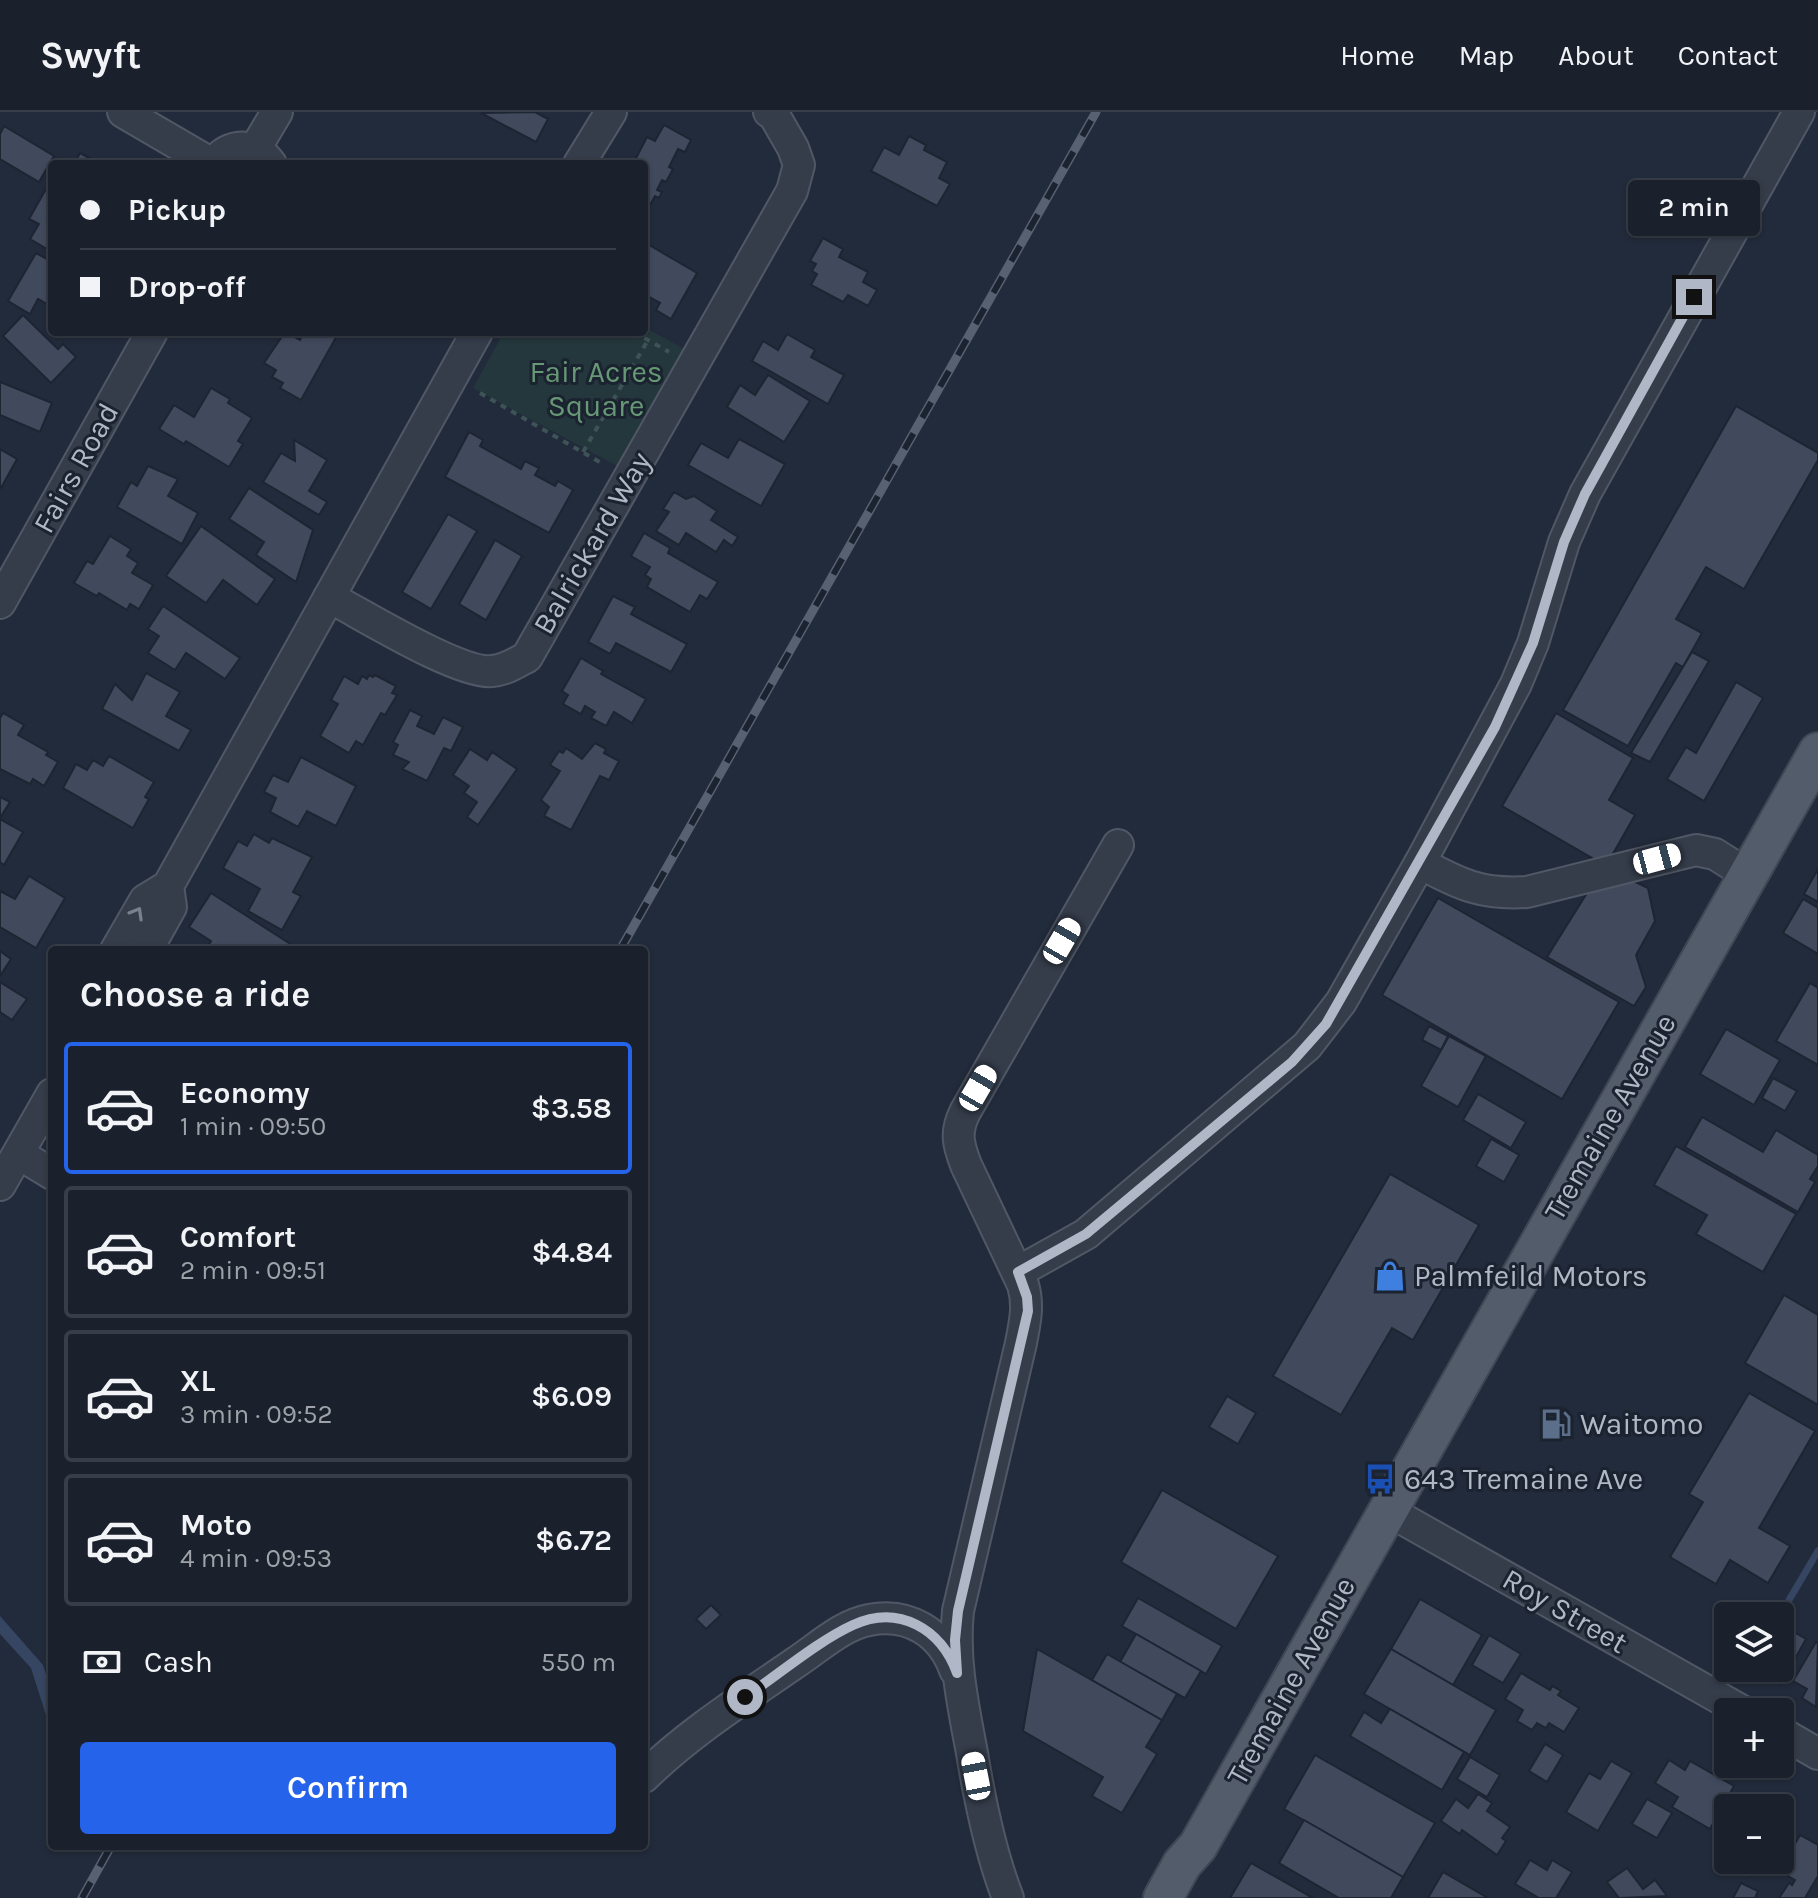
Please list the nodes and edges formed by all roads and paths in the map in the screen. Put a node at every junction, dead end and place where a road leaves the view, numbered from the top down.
1 (123, 112) edge
2 (277, 112) edge
3 (611, 112) edge
4 (769, 112) edge
5 (1799, 112) edge
6 (263, 157) edge
7 (205, 160) edge
8 (215, 160) edge
9 (581, 160) edge
10 (150, 336) edge
11 (475, 336) edge
12 (641, 336) edge
13 (648, 340) junction
14 (669, 352) dead end
15 (480, 393) dead end
16 (583, 452) junction
17 (603, 464) dead end
18 (329, 597) junction
19 (0, 603) edge
20 (1818, 752) edge
21 (1118, 845) dead end
22 (1420, 863) junction
23 (1748, 875) junction
24 (168, 886) junction
25 (118, 946) edge
26 (149, 946) edge
27 (48, 1101) edge
28 (19, 1154) junction
29 (48, 1172) edge
30 (0, 1185) edge
31 (1018, 1272) junction
32 (1387, 1510) junction
33 (957, 1673) junction
34 (1719, 1698) edge
35 (1794, 1740) edge
36 (1818, 1754) edge
37 (648, 1774) edge
38 (998, 1895) edge
39 (1163, 1898) edge

1 - 7 street
2 - 6 street
3 - 9 street
4 - 18 street, Balrickard Way
5 - 22 street
6 - 8 street
10 - 19 street, Fairs Road
11 - 18 street
12 - 13 path
13 - 14 path
13 - 16 path
15 - 16 path
16 - 17 path
18 - 24 street
20 - 23 main road, Tremaine Avenue
21 - 31 street
22 - 23 street
22 - 31 street
23 - 32 main road, Tremaine Avenue
25 -> 24 street
24 - 26 street
27 - 28 street
28 - 29 street
28 - 30 street
31 - 33 street
32 - 34 street, Roy Street
32 - 39 main road, Tremaine Avenue
33 - 37 street
33 - 38 street
35 - 36 street

